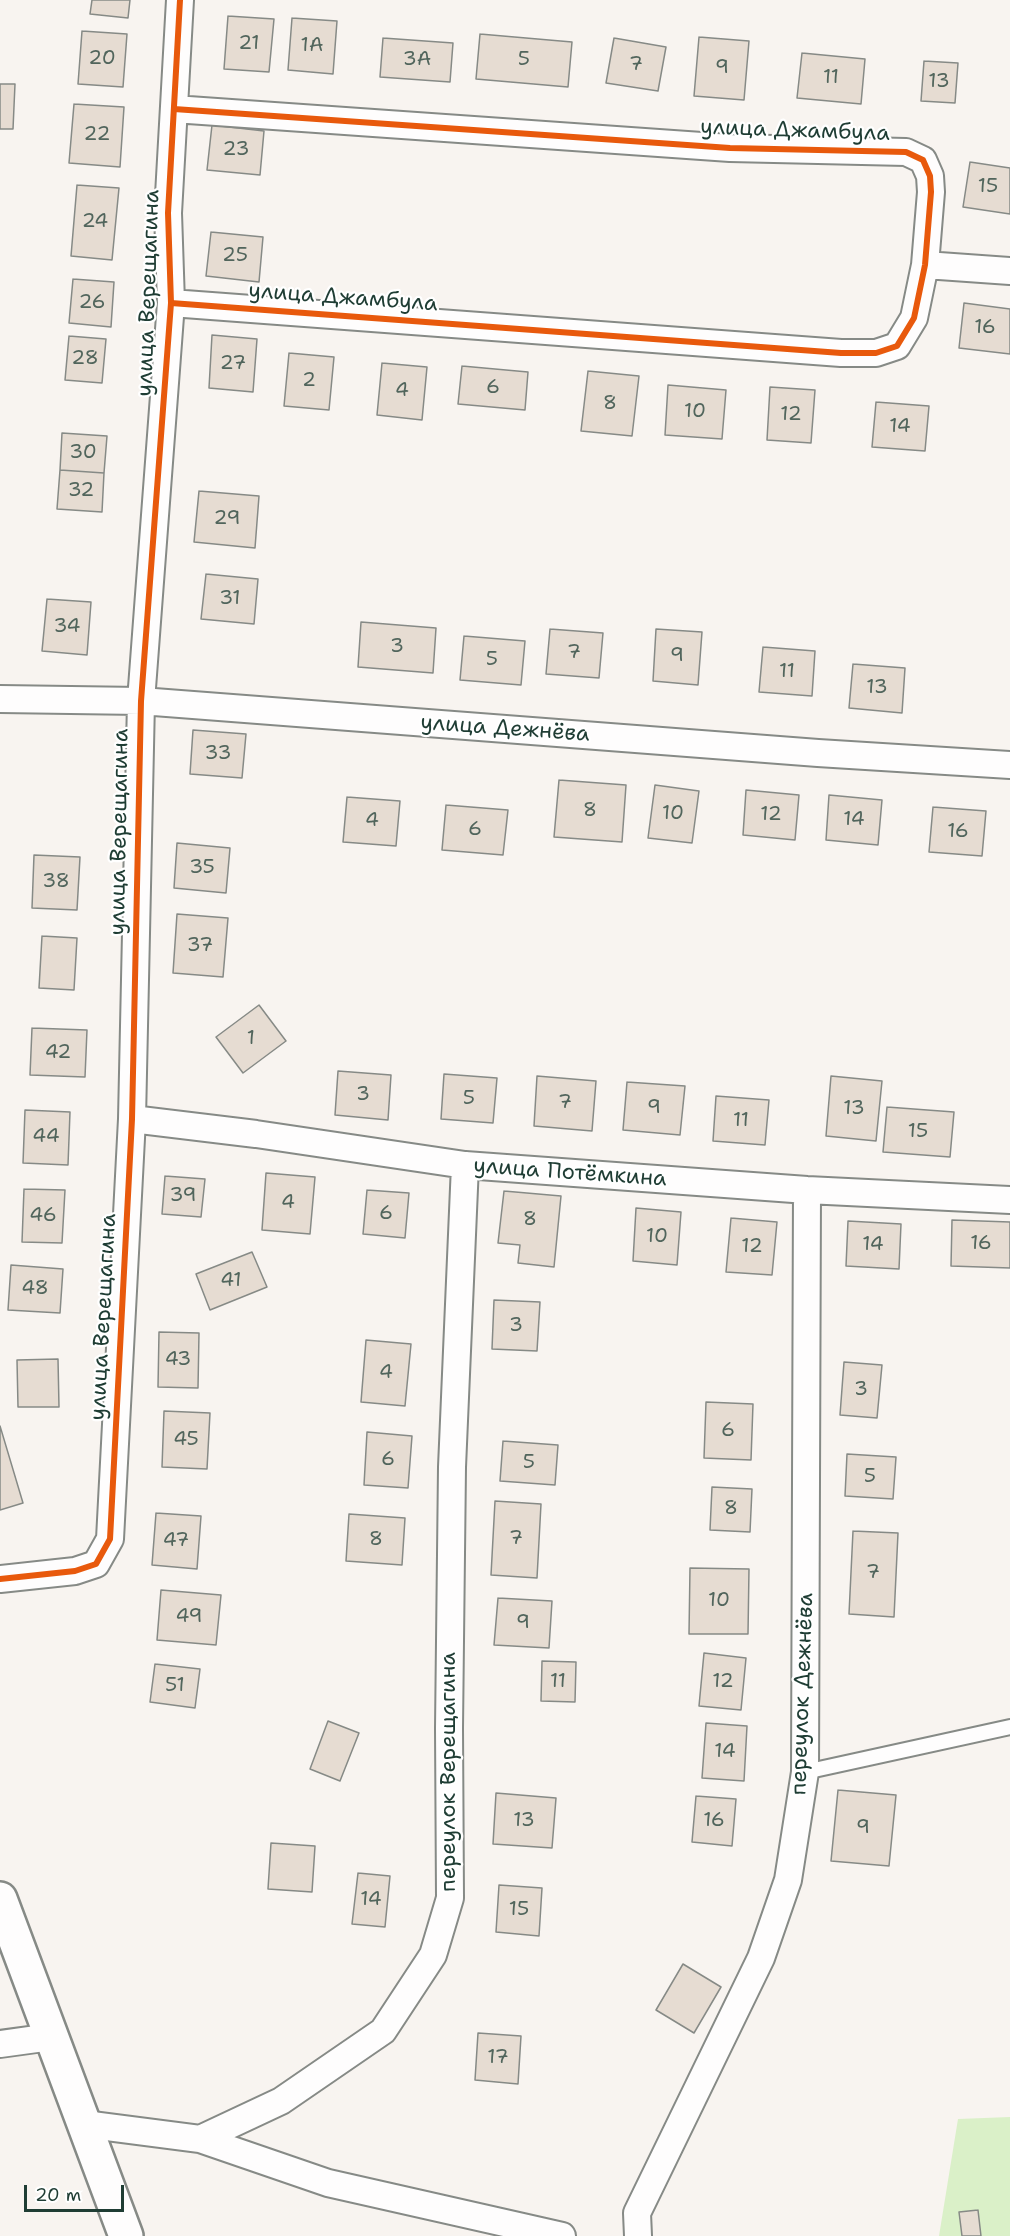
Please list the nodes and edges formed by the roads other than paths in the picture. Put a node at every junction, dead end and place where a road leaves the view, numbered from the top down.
1 (180, 0) edge
2 (174, 108) junction
3 (925, 264) junction
4 (1010, 271) edge
5 (171, 303) junction
6 (0, 699) edge
7 (141, 701) junction
8 (1010, 765) edge
9 (132, 1119) junction
10 (465, 1166) junction
11 (807, 1190) junction
12 (1010, 1200) edge
13 (0, 1579) edge
14 (1010, 1727) edge
15 (805, 1772) junction
16 (0, 1899) edge
17 (51, 2037) junction
18 (0, 2044) edge
19 (84, 2124) junction
20 (200, 2139) junction
21 (126, 2236) edge
22 (562, 2236) edge
23 (638, 2236) edge

1 - 2 street, улица Верещагина
2 - 3 street, улица Джамбула
2 - 5 street, улица Верещагина
3 - 4 street
3 - 5 street, улица Джамбула
5 - 7 street, улица Верещагина
6 - 7 street, улица Дежнёва
7 - 8 street, улица Дежнёва
7 - 9 street, улица Верещагина
9 - 10 street, улица Потёмкина
9 - 13 street, улица Верещагина
10 - 11 street, улица Потёмкина
10 - 20 street, переулок Верещагина
11 - 12 street, улица Потёмкина
11 - 15 street, переулок Дежнёва
14 - 15 lane
15 - 23 street, переулок Дежнёва
16 - 17 street
17 - 18 street
17 - 19 street
19 - 20 street
19 - 21 street
20 - 22 street

